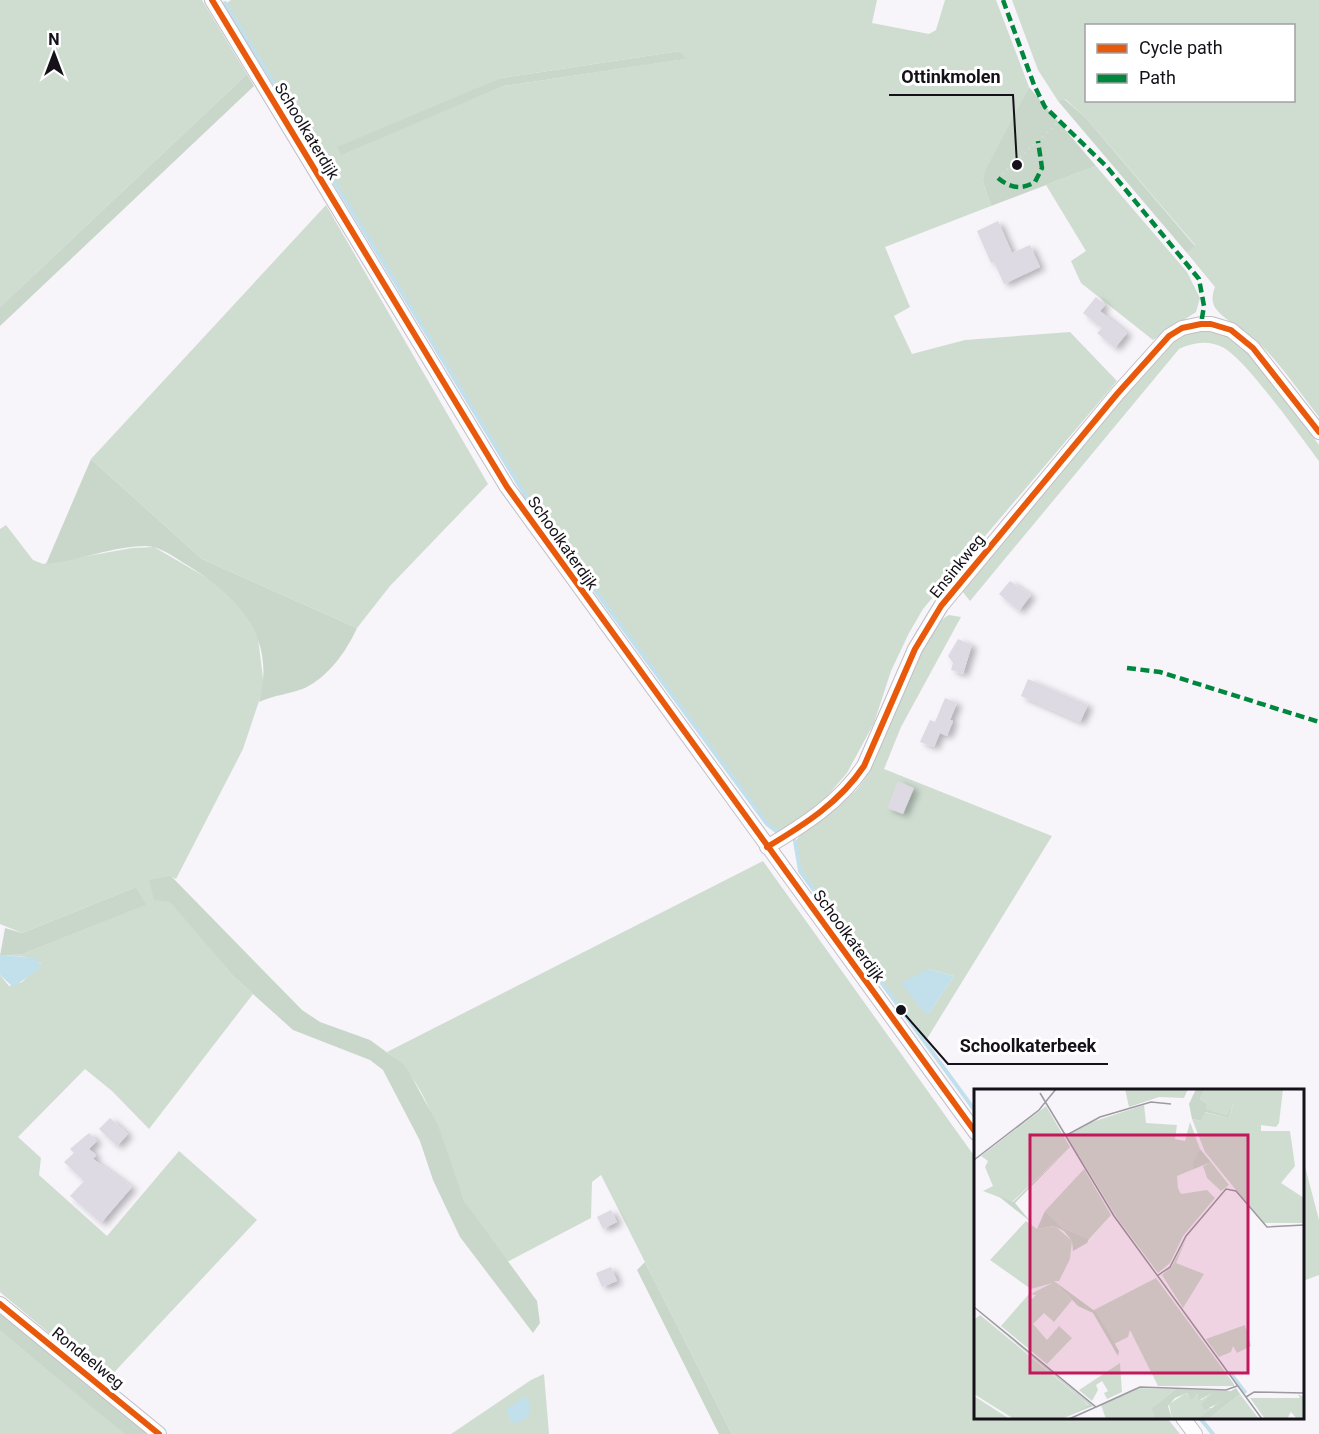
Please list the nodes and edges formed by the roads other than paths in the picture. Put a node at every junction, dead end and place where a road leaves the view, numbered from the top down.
1 (212, 0) edge
2 (1319, 432) edge
3 (767, 848) junction
4 (974, 1132) edge
5 (0, 1304) edge
6 (1184, 1419) edge
7 (159, 1434) edge
8 (1195, 1434) edge

1 - 3 street, Schoolkaterdijk
2 - 3 street, Ensinkweg
3 - 4 street, Schoolkaterdijk
5 - 7 street, Rondeelweg
6 - 8 street

